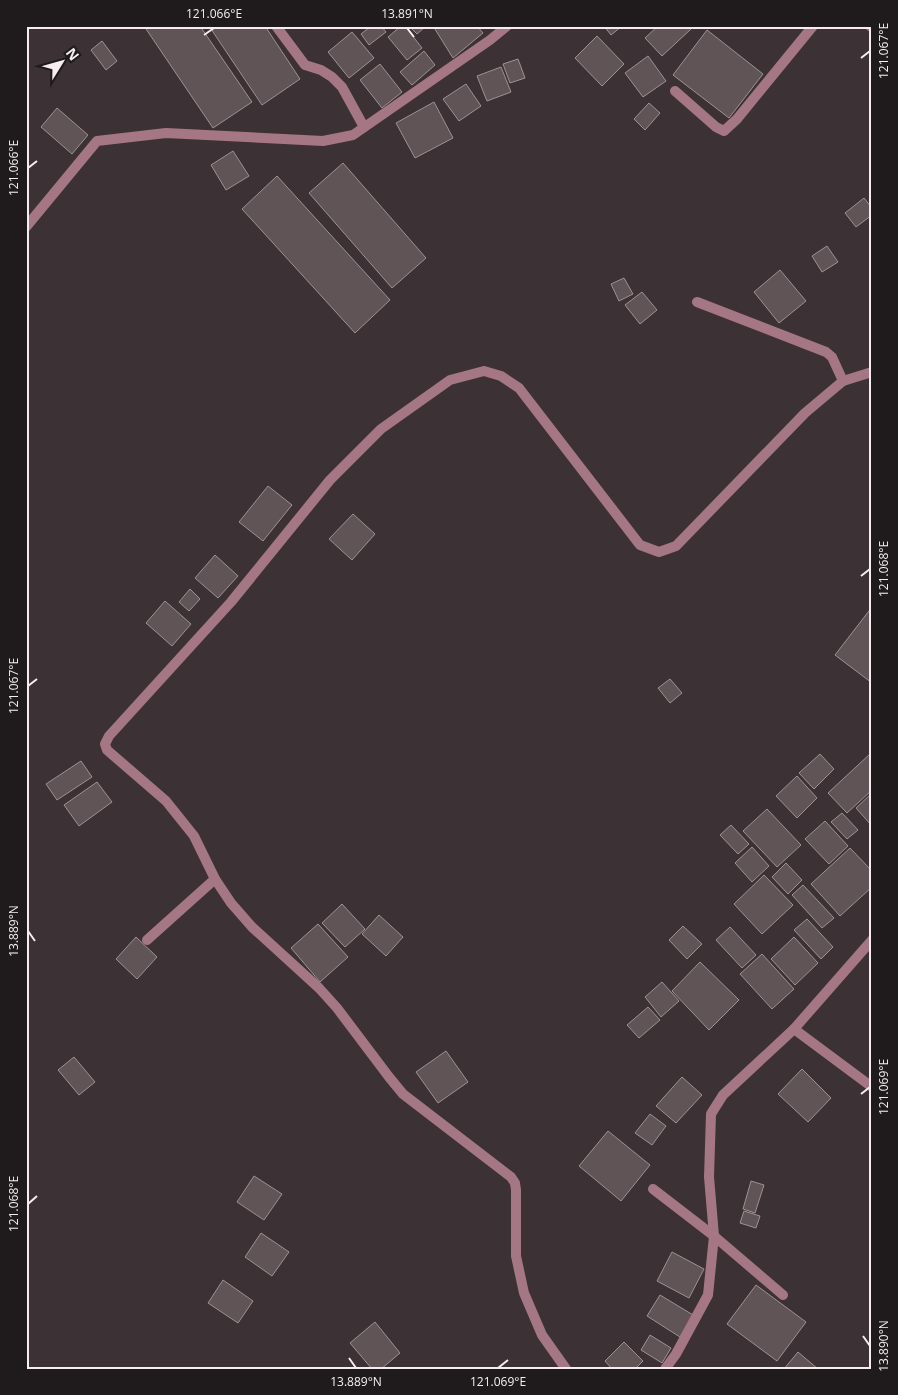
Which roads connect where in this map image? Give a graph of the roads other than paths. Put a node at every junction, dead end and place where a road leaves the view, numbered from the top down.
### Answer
1 (276, 26) edge
2 (507, 26) edge
3 (813, 26) edge
4 (675, 91) dead end
5 (364, 128) junction
6 (26, 227) edge
7 (697, 302) dead end
8 (872, 372) edge
9 (843, 381) junction
10 (215, 879) junction
11 (147, 940) dead end
12 (872, 940) edge
13 (794, 1029) junction
14 (872, 1088) edge
15 (653, 1189) dead end
16 (714, 1236) junction
17 (783, 1295) dead end
18 (566, 1369) edge
19 (665, 1369) edge

1 - 5 street
2 - 5 street
3 - 4 street
5 - 6 street
7 - 9 street
8 - 9 street
9 - 10 street
10 - 11 street
10 - 18 street
12 - 13 street
13 - 14 street
13 - 16 street
15 - 16 street
16 - 17 street
16 - 19 street

